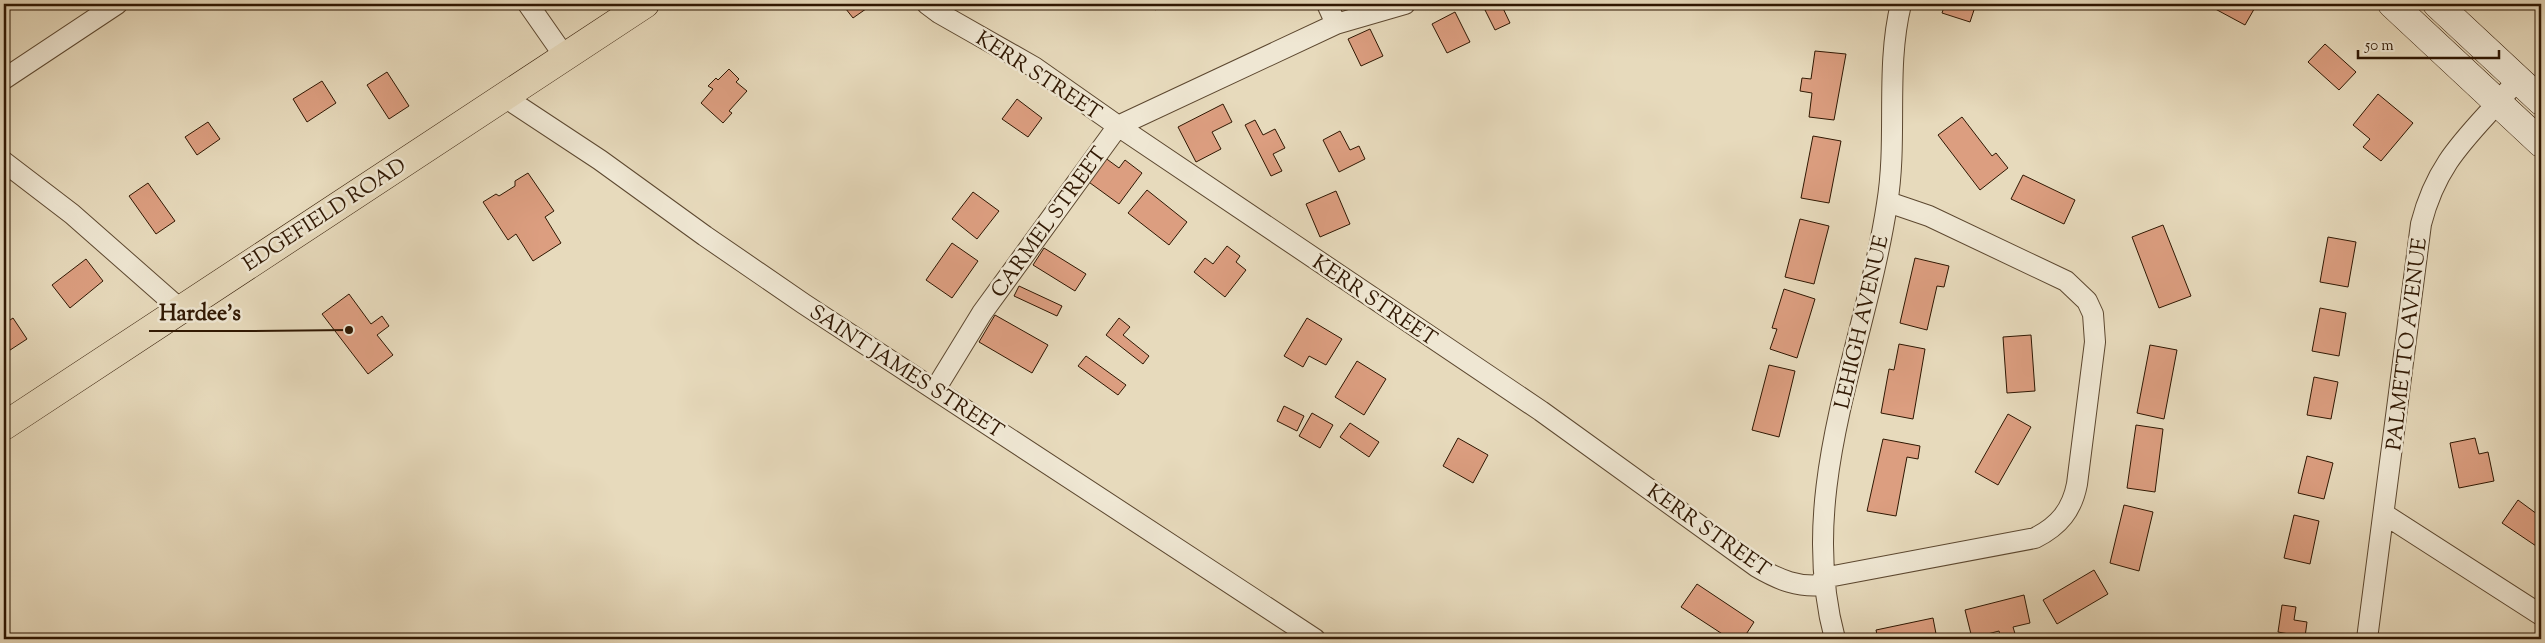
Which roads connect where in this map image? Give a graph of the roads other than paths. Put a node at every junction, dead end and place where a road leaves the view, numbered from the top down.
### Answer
1 (117, 4) edge
2 (528, 4) edge
3 (645, 4) edge
4 (928, 4) edge
5 (1327, 4) edge
6 (1405, 4) edge
7 (1901, 4) edge
8 (2392, 4) edge
9 (2437, 4) edge
10 (1336, 24) junction
11 (564, 57) junction
12 (2518, 79) junction
13 (4, 80) edge
14 (503, 96) junction
15 (2541, 100) edge
16 (2498, 104) junction
17 (1118, 126) junction
18 (2541, 143) edge
19 (4, 162) edge
20 (1888, 202) junction
21 (180, 309) junction
22 (936, 388) junction
23 (4, 426) edge
24 (2384, 514) junction
25 (1824, 581) junction
26 (2541, 615) edge
27 (1315, 639) edge
28 (1835, 639) edge
29 (2367, 639) edge

1 - 13 street
2 - 11 street
3 - 11 main road, EDGEFIELD ROAD
4 - 17 street, KERR STREET
5 - 10 street
6 - 10 street, CARMEL STREET
7 - 20 street, LEHIGH AVENUE
8 - 16 main road
9 - 12 main road
10 - 17 street, CARMEL STREET
11 - 14 main road, EDGEFIELD ROAD
12 - 15 main road
12 - 16 street, PALMETTO AVENUE
14 - 21 main road, EDGEFIELD ROAD
14 - 22 street, SAINT JAMES STREET
16 - 18 main road
16 - 24 street, PALMETTO AVENUE
17 - 22 street, CARMEL STREET
17 - 25 street, KERR STREET
19 - 21 street
20 - 25 street, LEHIGH AVENUE
20 - 25 street, KERR STREET
21 - 23 main road, EDGEFIELD ROAD
22 - 27 street, SAINT JAMES STREET
24 - 26 street
24 - 29 street, PALMETTO AVENUE
25 - 28 street, LEHIGH AVENUE

